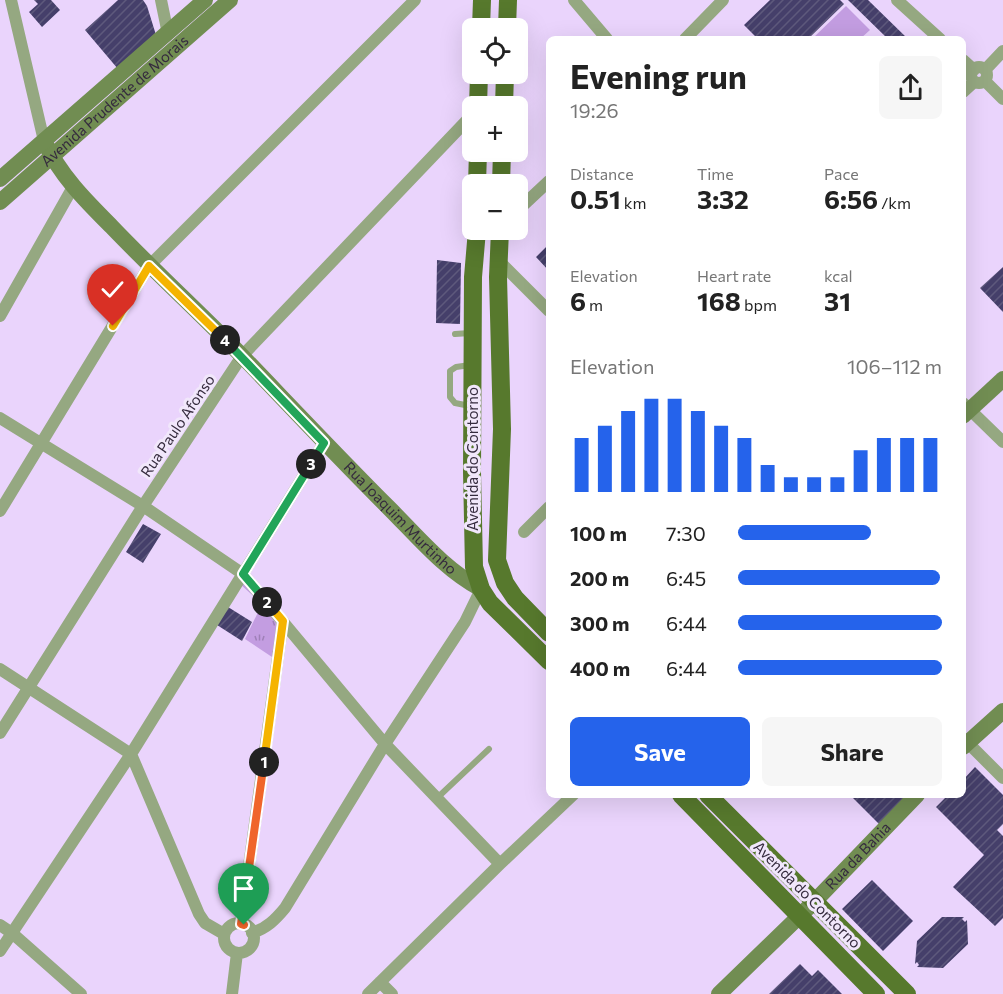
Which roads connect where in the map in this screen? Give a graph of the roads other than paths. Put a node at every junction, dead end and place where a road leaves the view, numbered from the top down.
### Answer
1 (11, 0) edge
2 (160, 0) edge
3 (205, 0) edge
4 (230, 0) edge
5 (415, 0) edge
6 (482, 0) edge
7 (508, 0) edge
8 (574, 0) edge
9 (723, 0) edge
10 (897, 0) edge
11 (481, 18) edge
12 (507, 18) edge
13 (168, 34) junction
14 (604, 36) edge
15 (688, 36) edge
16 (937, 36) edge
17 (1003, 51) edge
18 (966, 63) edge
19 (979, 75) junction
20 (966, 89) edge
21 (1003, 99) edge
22 (462, 125) edge
23 (44, 141) junction
24 (51, 157) junction
25 (0, 180) edge
26 (546, 184) edge
27 (74, 187) junction
28 (528, 196) edge
29 (535, 196) junction
30 (0, 202) edge
31 (528, 202) edge
32 (476, 240) edge
33 (500, 240) edge
34 (499, 261) junction
35 (149, 266) junction
36 (546, 308) edge
37 (0, 316) edge
38 (473, 333) junction
39 (454, 334) dead end
40 (242, 356) junction
41 (1003, 379) edge
42 (966, 408) edge
43 (966, 410) edge
44 (0, 418) edge
45 (1003, 442) edge
46 (324, 443) junction
47 (41, 444) junction
48 (142, 506) junction
49 (546, 510) edge
50 (0, 511) edge
51 (524, 532) dead end
52 (243, 574) junction
53 (481, 589) junction
54 (515, 598) junction
55 (283, 621) junction
56 (546, 630) edge
57 (546, 658) edge
58 (0, 669) edge
59 (29, 687) junction
60 (1003, 711) edge
61 (0, 733) edge
62 (966, 741) edge
63 (966, 743) edge
64 (385, 744) junction
65 (489, 749) dead end
66 (131, 754) junction
67 (1003, 778) edge
68 (570, 798) edge
69 (684, 798) edge
70 (711, 798) edge
71 (914, 798) edge
72 (436, 799) junction
73 (500, 864) junction
74 (814, 902) junction
75 (799, 916) junction
76 (241, 924) junction
77 (0, 925) edge
78 (12, 933) junction
79 (252, 933) junction
80 (224, 934) junction
81 (0, 951) edge
82 (237, 953) junction
83 (380, 982) junction
84 (81, 994) edge
85 (232, 994) edge
86 (368, 994) edge
87 (392, 994) edge
88 (719, 994) edge
89 (876, 994) edge
90 (907, 994) edge

1 - 23 street
2 - 13 street
3 - 13 street, Avenida Prudente de Morais
4 - 24 street, Avenida Prudente de Morais
5 - 35 street
6 - 11 main road
7 - 12 main road
8 - 14 street
9 - 15 street
10 - 16 street
13 - 23 street, Avenida Prudente de Morais
17 - 19 street
18 - 19 street
19 - 20 street
19 - 21 street
22 - 40 street, Rua Paulo Afonso
23 - 24 street, Rua Joaquim Murtinho
23 - 25 street, Avenida Prudente de Morais
24 - 27 street, Rua Joaquim Murtinho
24 - 30 street, Avenida Prudente de Morais
26 - 29 street
27 - 35 street, Rua Joaquim Murtinho
27 - 37 street
28 - 29 street
29 - 31 street
32 - 38 main road, Avenida do Contorno
33 - 34 main road, Avenida do Contorno
34 - 36 street
34 - 54 main road, Avenida do Contorno
35 - 40 street, Rua Joaquim Murtinho
35 - 47 street
38 - 39 lane
38 - 53 main road, Avenida do Contorno
40 - 46 street, Rua Joaquim Murtinho
40 - 48 street, Rua Paulo Afonso
41 - 42 street
43 - 45 street
44 - 47 street
46 - 52 street
46 - 53 street, Rua Joaquim Murtinho
47 - 48 street
47 - 50 street
48 - 52 street
48 - 59 street, Rua Paulo Afonso
49 - 51 street
52 - 55 street
52 - 66 street
53 - 54 main road
53 - 57 main road, Avenida do Contorno
53 - 64 street
54 - 56 main road, Avenida do Contorno
55 - 64 street
55 - 76 street
58 - 59 street
59 - 61 street, Rua Paulo Afonso
59 - 66 street
60 - 62 street
63 - 67 street
64 - 72 street
64 - 79 street
65 - 72 lane
66 - 78 street
66 - 80 street
68 - 73 street
69 - 75 main road, Avenida do Contorno
70 - 74 main road, Avenida do Contorno
71 - 74 street, Rua da Bahia
72 - 73 street
73 - 83 street
74 - 75 street, Rua da Bahia
74 - 90 main road, Avenida do Contorno
75 - 88 street, Rua da Bahia
75 - 89 main road, Avenida do Contorno
76 - 79 street
76 - 80 street
77 - 78 street
78 - 81 street
78 - 84 street
79 - 82 street
80 - 82 street
82 - 85 street
83 - 86 street
83 - 87 street

